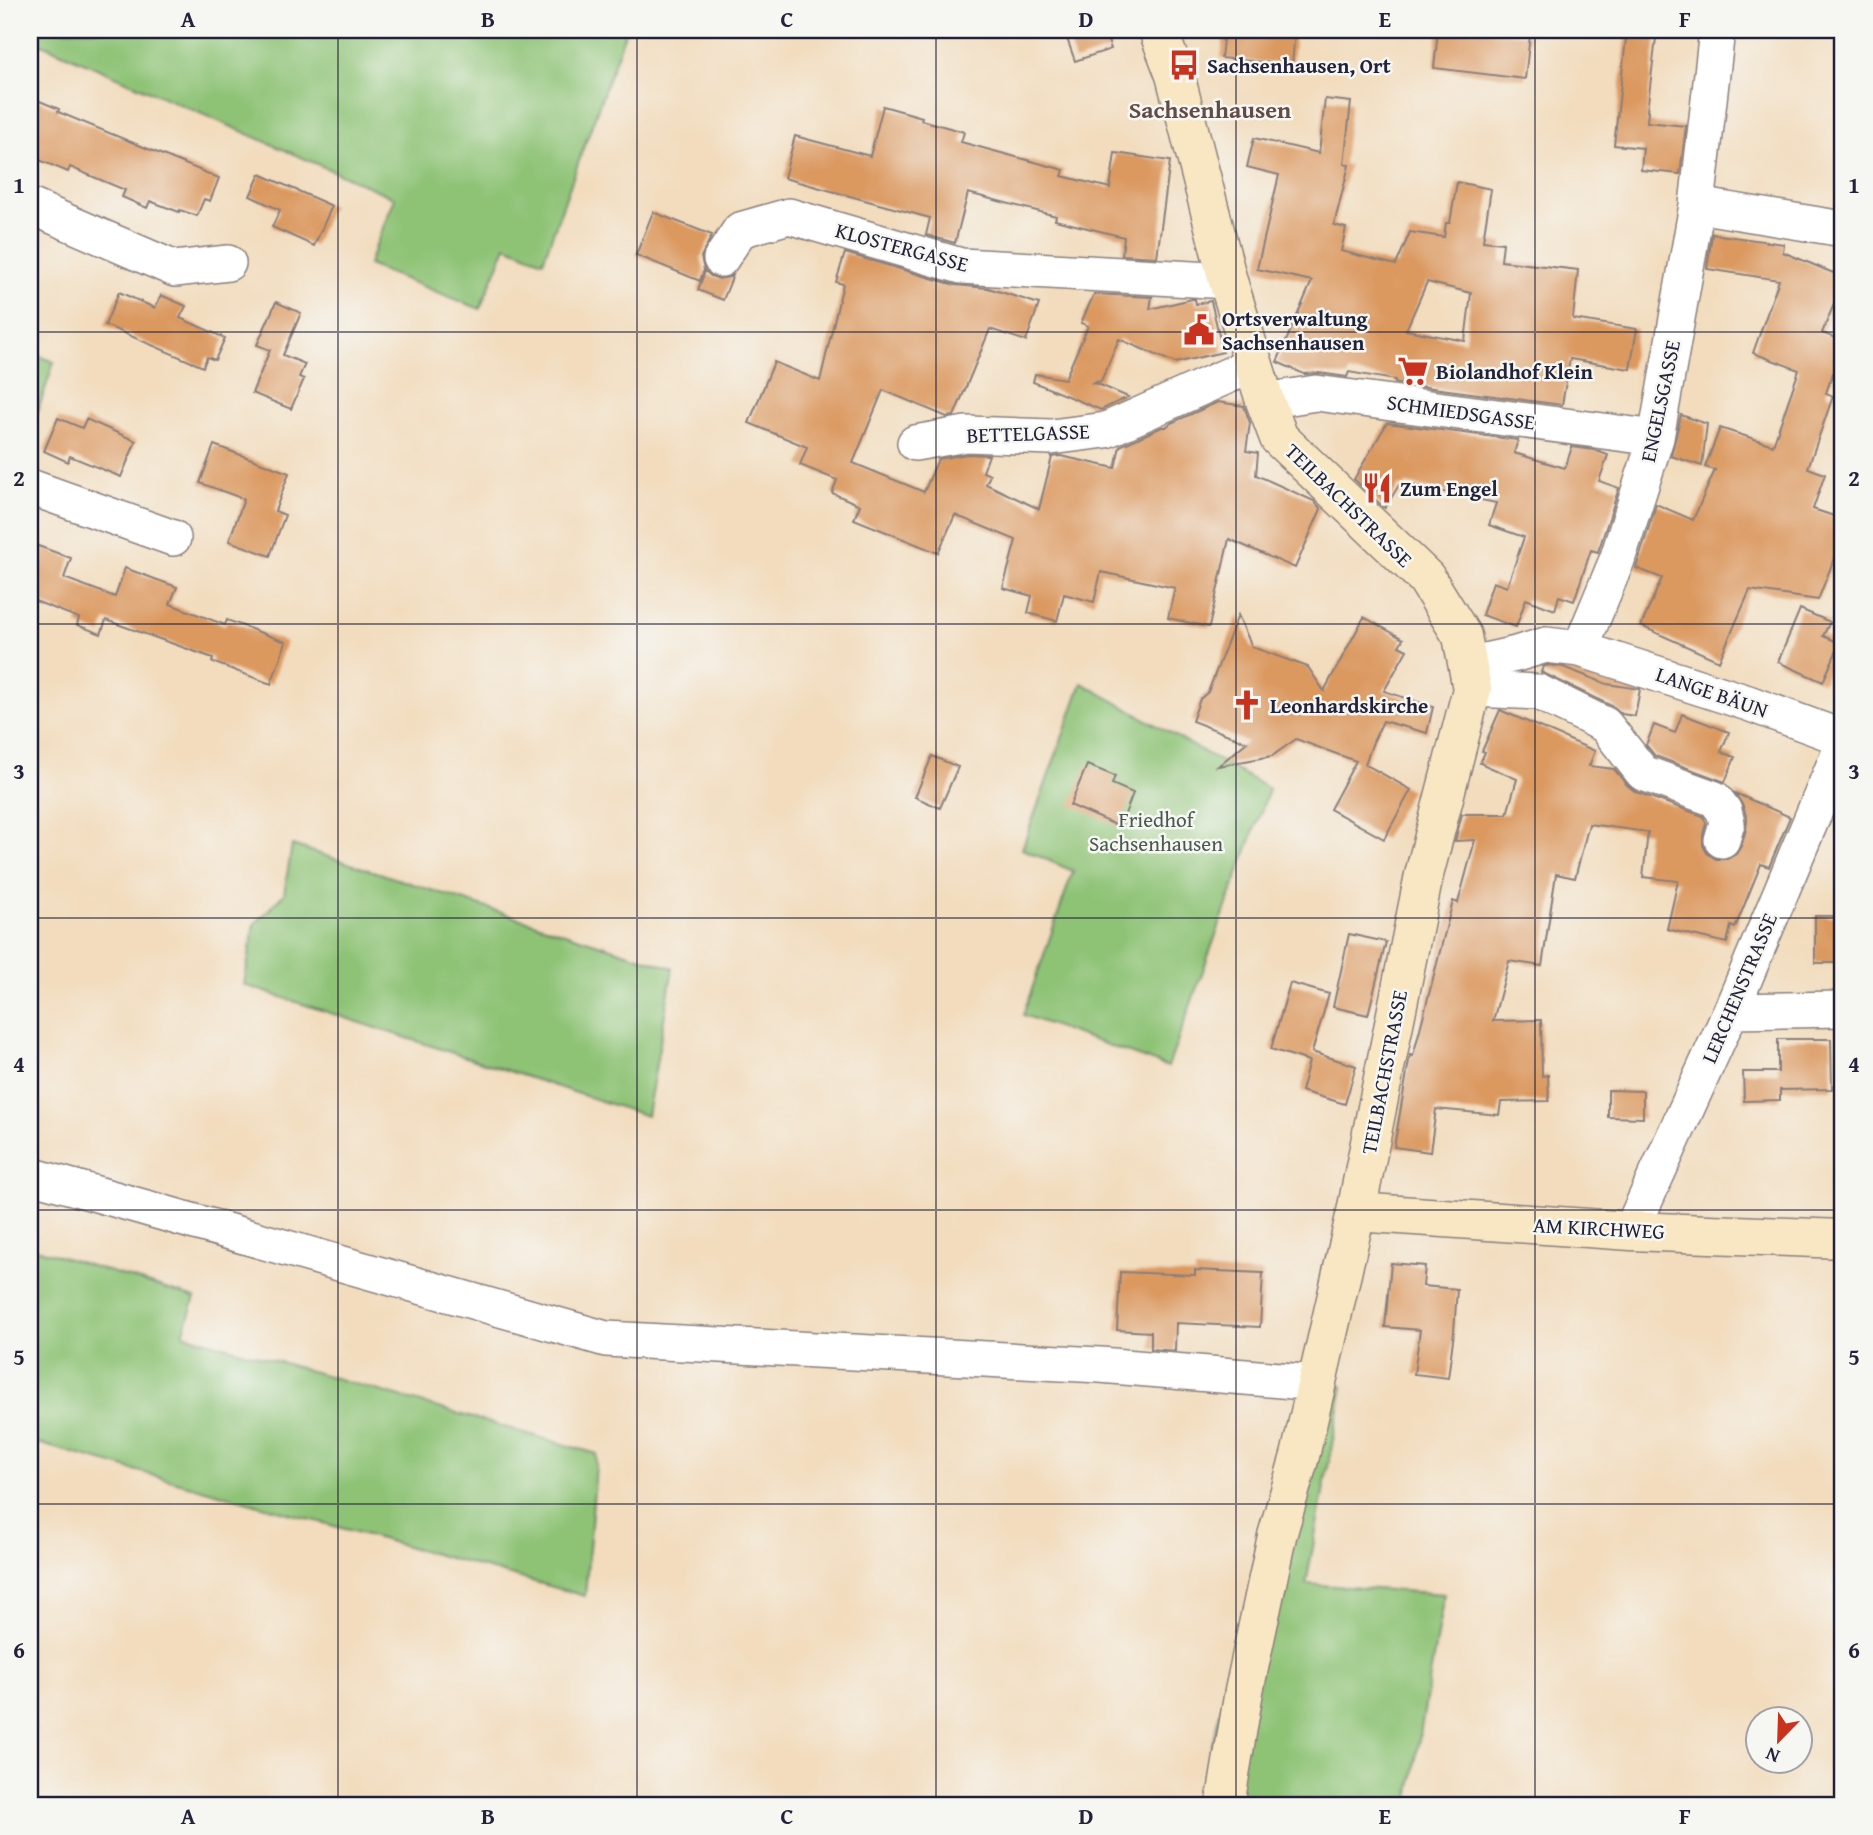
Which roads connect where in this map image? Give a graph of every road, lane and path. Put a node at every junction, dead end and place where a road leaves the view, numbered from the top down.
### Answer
1 (1158, 30) edge
2 (1717, 30) edge
3 (1697, 205) junction
4 (30, 206) edge
5 (1843, 229) edge
6 (721, 259) dead end
7 (228, 263) dead end
8 (1228, 281) junction
9 (1254, 364) junction
10 (1265, 401) junction
11 (1656, 438) junction
12 (915, 443) dead end
13 (30, 487) edge
14 (173, 538) dead end
15 (1580, 649) junction
16 (1470, 677) junction
17 (1843, 738) edge
18 (1843, 744) edge
19 (1722, 840) dead end
20 (1843, 1009) edge
21 (1731, 1011) junction
22 (30, 1175) edge
23 (1356, 1212) junction
24 (1631, 1231) junction
25 (1843, 1239) edge
26 (1317, 1383) junction
27 (1225, 1805) edge

1 - 8 street, TEILBACHSTRASSE
2 - 3 street, ENGELSGASSE
3 - 5 street
3 - 11 street, ENGELSGASSE
4 - 7 street
6 - 8 street, KLOSTERGASSE
8 - 9 street, TEILBACHSTRASSE
9 - 10 street, TEILBACHSTRASSE
9 - 12 street, BETTELGASSE
10 - 11 street, SCHMIEDSGASSE
10 - 16 street, TEILBACHSTRASSE
11 - 15 street, ENGELSGASSE
13 - 14 street
15 - 16 street
15 - 17 street, LANGE BÄUN
16 - 19 street
16 - 23 street, TEILBACHSTRASSE
18 - 21 street, LERCHENSTRASSE
20 - 21 street
21 - 24 street, LERCHENSTRASSE
22 - 26 street
23 - 24 street, AM KIRCHWEG
23 - 26 street, TEILBACHSTRASSE
24 - 25 street, AM KIRCHWEG
26 - 27 street, TEILBACHSTRASSE

